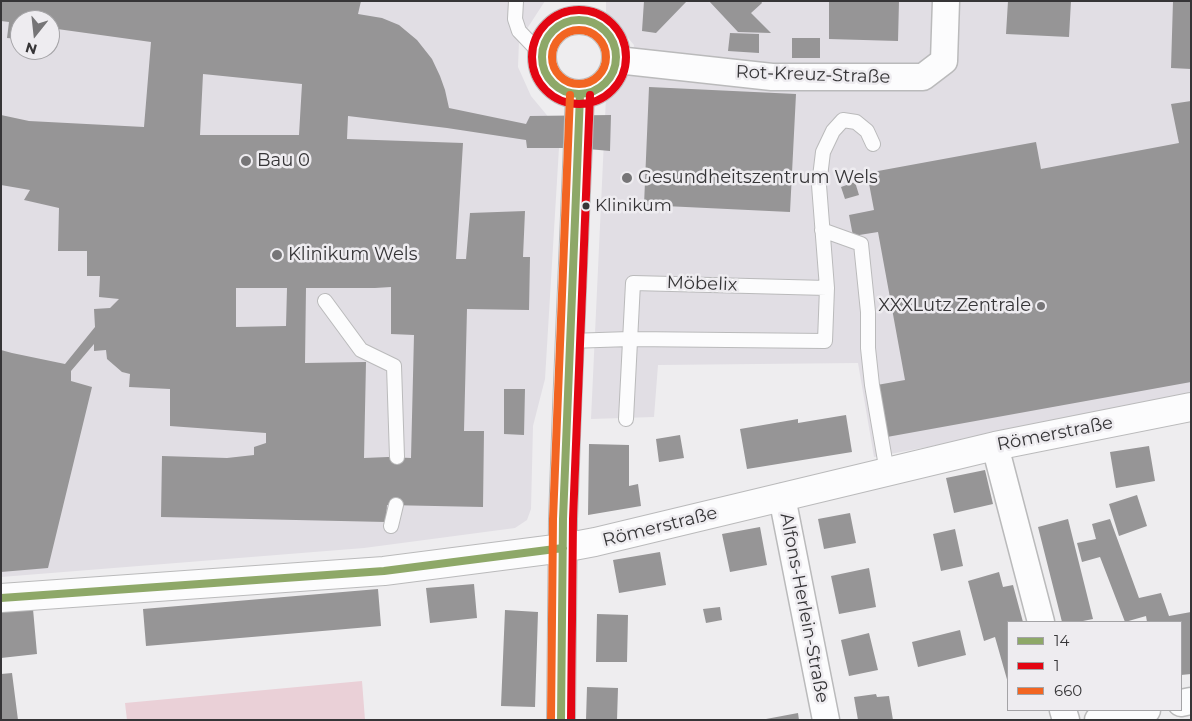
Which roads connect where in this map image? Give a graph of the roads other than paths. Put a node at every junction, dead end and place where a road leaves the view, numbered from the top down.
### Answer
1 (516, 1) edge
2 (946, 1) edge
3 (581, 10) edge
4 (540, 54) junction
5 (617, 60) junction
6 (580, 95) junction
7 (873, 144) dead end
8 (822, 230) junction
9 (827, 288) junction
10 (325, 301) dead end
11 (630, 339) junction
12 (569, 341) junction
13 (1191, 407) edge
14 (626, 419) dead end
15 (995, 446) junction
16 (397, 457) dead end
17 (887, 472) junction
18 (782, 497) junction
19 (396, 505) dead end
20 (391, 526) dead end
21 (563, 548) junction
22 (1, 598) edge
23 (1041, 621) edge
24 (1142, 711) edge
25 (561, 720) edge
26 (826, 720) edge
27 (1098, 720) edge

1 - 4 lane
2 - 5 street, Rot-Kreuz-Straße
3 - 4 main road
3 - 5 main road
4 - 6 main road
5 - 6 main road
6 - 12 main road
7 - 8 lane
8 - 9 lane
8 - 17 lane
9 - 11 lane
9 - 11 lane, Möbelix
10 - 16 lane
11 - 12 lane
11 - 14 lane, Möbelix
12 - 21 main road
13 - 15 main road, Römerstraße
15 - 17 main road, Römerstraße
15 - 23 street
17 - 18 main road, Römerstraße
18 - 21 main road, Römerstraße
18 - 26 street, Alfons-Herlein-Straße
19 - 20 lane
21 - 22 main road, Römerstraße
21 - 25 main road
24 - 27 street

